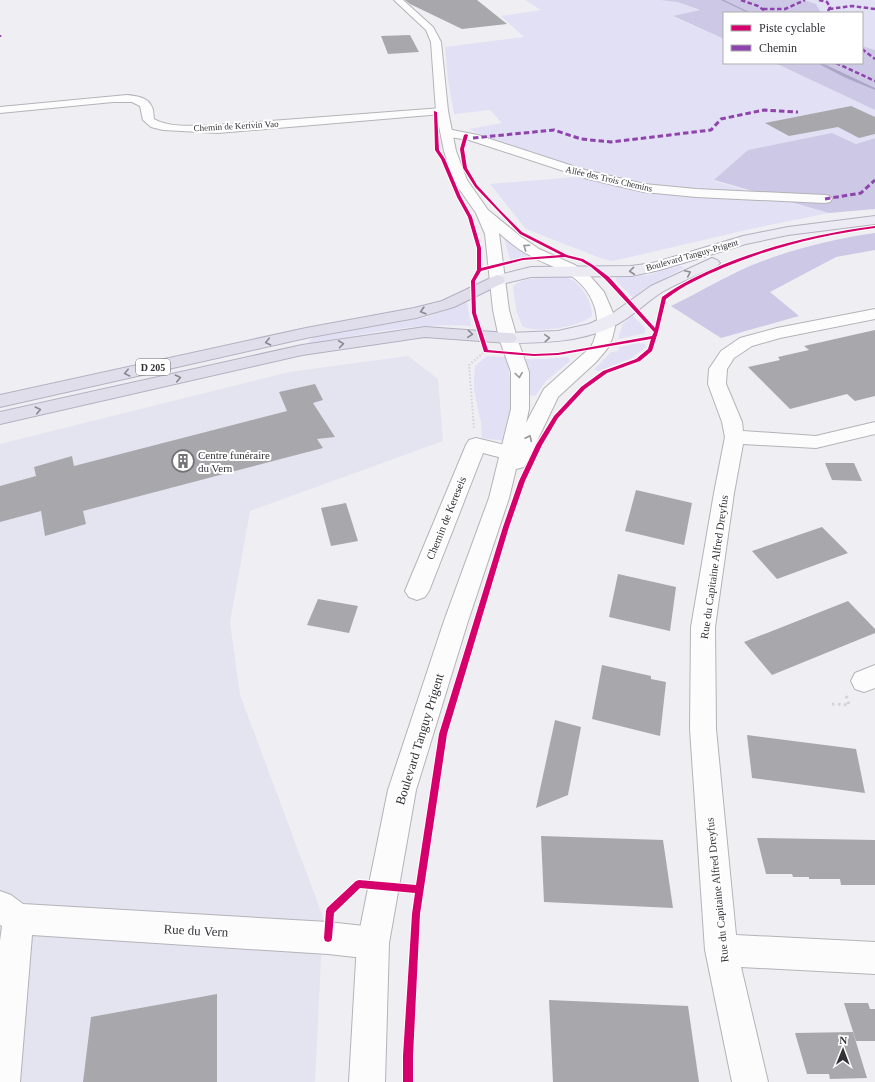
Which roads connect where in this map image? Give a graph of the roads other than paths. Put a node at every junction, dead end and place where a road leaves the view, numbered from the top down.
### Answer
1 (398, 0) edge
2 (0, 110) edge
3 (442, 111) junction
4 (447, 133) junction
5 (825, 199) dead end
6 (483, 213) junction
7 (875, 220) edge
8 (834, 226) junction
9 (573, 270) junction
10 (497, 280) junction
11 (875, 314) edge
12 (608, 323) junction
13 (508, 338) junction
14 (0, 401) edge
15 (0, 418) edge
16 (875, 428) edge
17 (735, 437) junction
18 (510, 453) junction
19 (499, 498) junction
20 (417, 592) dead end
21 (9, 912) edge
22 (373, 943) junction
23 (721, 950) junction
24 (875, 958) edge
25 (2, 1082) edge
26 (367, 1082) edge
27 (750, 1082) edge

1 - 3 street
2 - 3 street, Chemin de Kerivin Vao
3 - 4 street
4 - 5 street, Allée des Trois Chemins
4 - 6 street
9 -> 6 street
6 - 10 street
7 - 8 main road, Boulevard Tanguy-Prigent
8 -> 9 main road, Boulevard Tanguy-Prigent
12 -> 8 main road
9 - 10 main road, Boulevard Tanguy-Prigent
9 - 12 street
10 - 13 street
10 -> 14 highway, D 205
11 - 17 street, Rue du Capitaine Alfred Dreyfus
13 -> 12 main road
19 -> 12 street, Boulevard Tanguy Prigent
15 -> 13 highway, D 205
13 -> 18 street, Boulevard Tanguy Prigent
16 - 17 street
17 - 23 street, Rue du Capitaine Alfred Dreyfus
18 - 19 street, Boulevard Tanguy Prigent
18 - 20 street, Chemin de Kereseis
19 - 22 street, Boulevard Tanguy Prigent
21 - 22 street, Rue du Vern
21 - 25 street, Rue du Vern
22 - 26 street, Boulevard Tanguy Prigent
23 - 24 street
23 - 27 street, Rue du Capitaine Alfred Dreyfus

